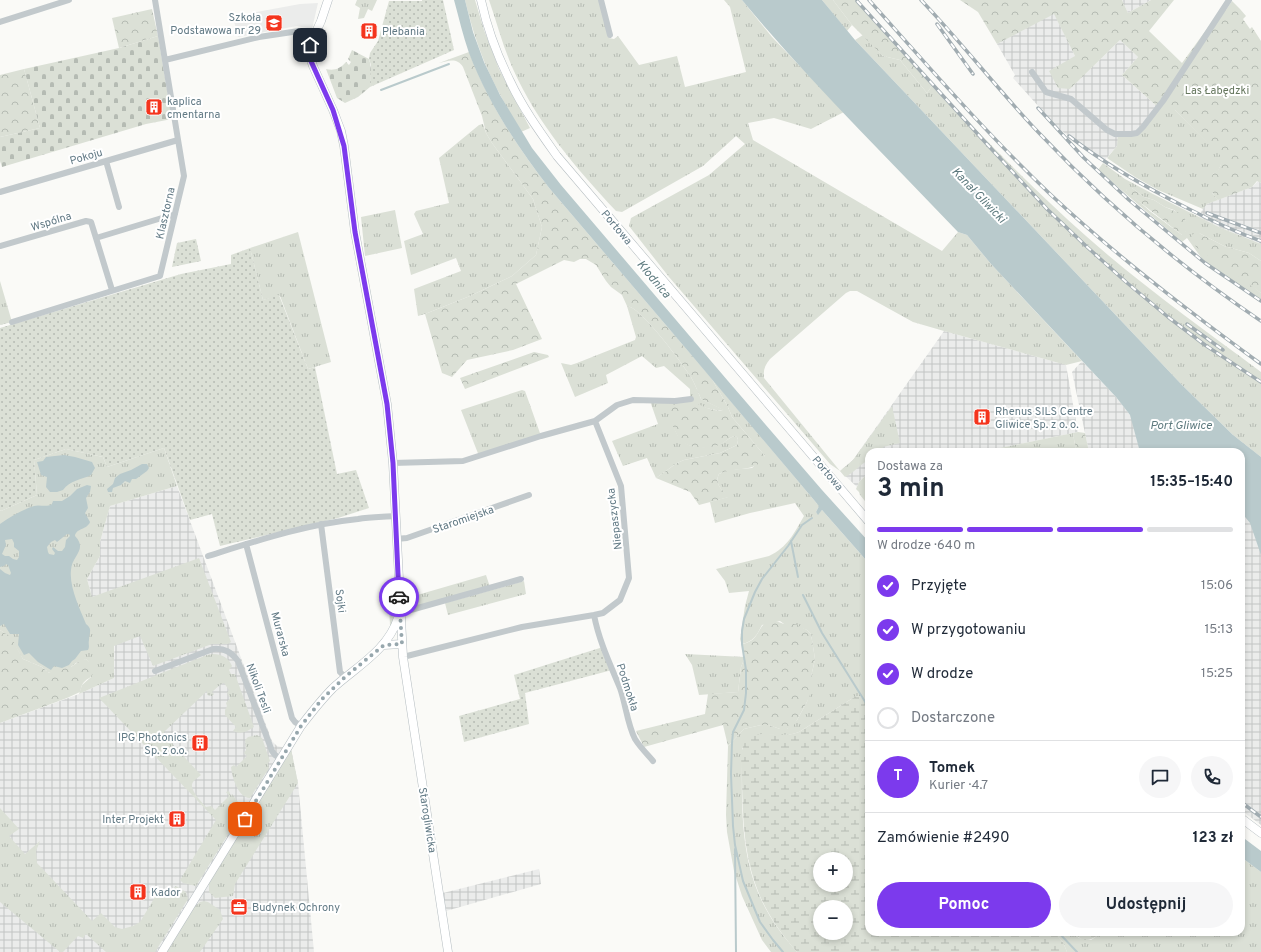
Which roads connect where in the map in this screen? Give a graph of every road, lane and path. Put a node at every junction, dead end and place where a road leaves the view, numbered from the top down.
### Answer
1 (69, 0) edge
2 (155, 0) edge
3 (328, 0) edge
4 (481, 0) edge
5 (602, 0) edge
6 (1229, 0) edge
7 (0, 22) edge
8 (314, 35) junction
9 (610, 35) dead end
10 (165, 60) junction
11 (1032, 72) dead end
12 (178, 140) junction
13 (106, 161) junction
14 (0, 192) edge
15 (119, 207) dead end
16 (175, 214) junction
17 (96, 238) junction
18 (0, 246) edge
19 (112, 290) junction
20 (12, 322) dead end
21 (690, 400) dead end
22 (595, 420) junction
23 (393, 463) junction
24 (530, 495) dead end
25 (395, 516) junction
26 (865, 517) edge
27 (321, 524) junction
28 (396, 539) junction
29 (246, 544) junction
30 (208, 556) dead end
31 (521, 579) dead end
32 (400, 613) junction
33 (594, 615) junction
34 (385, 643) junction
35 (402, 643) junction
36 (403, 657) junction
37 (154, 671) dead end
38 (345, 677) junction
39 (301, 726) junction
40 (281, 759) junction
41 (653, 761) dead end
42 (1245, 821) edge
43 (1261, 833) edge
44 (162, 952) edge
45 (448, 952) edge

1 - 7 street
2 - 10 street, Klasztorna
3 - 8 street
4 - 26 street, Portowa
5 - 9 street
6 - 11 street
8 - 10 street
8 - 23 street
10 - 12 street, Klasztorna
12 - 13 street, Pokoju
12 - 16 street, Klasztorna
13 - 14 street, Pokoju
13 - 15 street
16 - 17 street
16 - 19 street, Klasztorna
17 - 18 street, Wspólna
17 - 19 street, Wspólna
19 - 20 street, Klasztorna
21 - 22 street
22 - 23 street
22 - 33 street, Niepaszycka
23 - 25 street
24 - 28 street, Staromiejska
25 - 27 street
25 - 28 street
27 - 29 street
27 - 38 street, Sojki
28 - 32 street
29 - 30 street
29 - 39 street, Murarska
31 - 32 street
32 - 34 street
32 - 35 street
33 - 36 street, Niepaszycka
33 - 41 street, Podmokła
34 - 35 street
34 - 38 street
35 - 36 street
36 - 45 street, Starogliwicka
37 - 40 street, Nikoli Tesli
38 - 39 street
39 - 40 street
40 - 44 street
42 - 43 street

